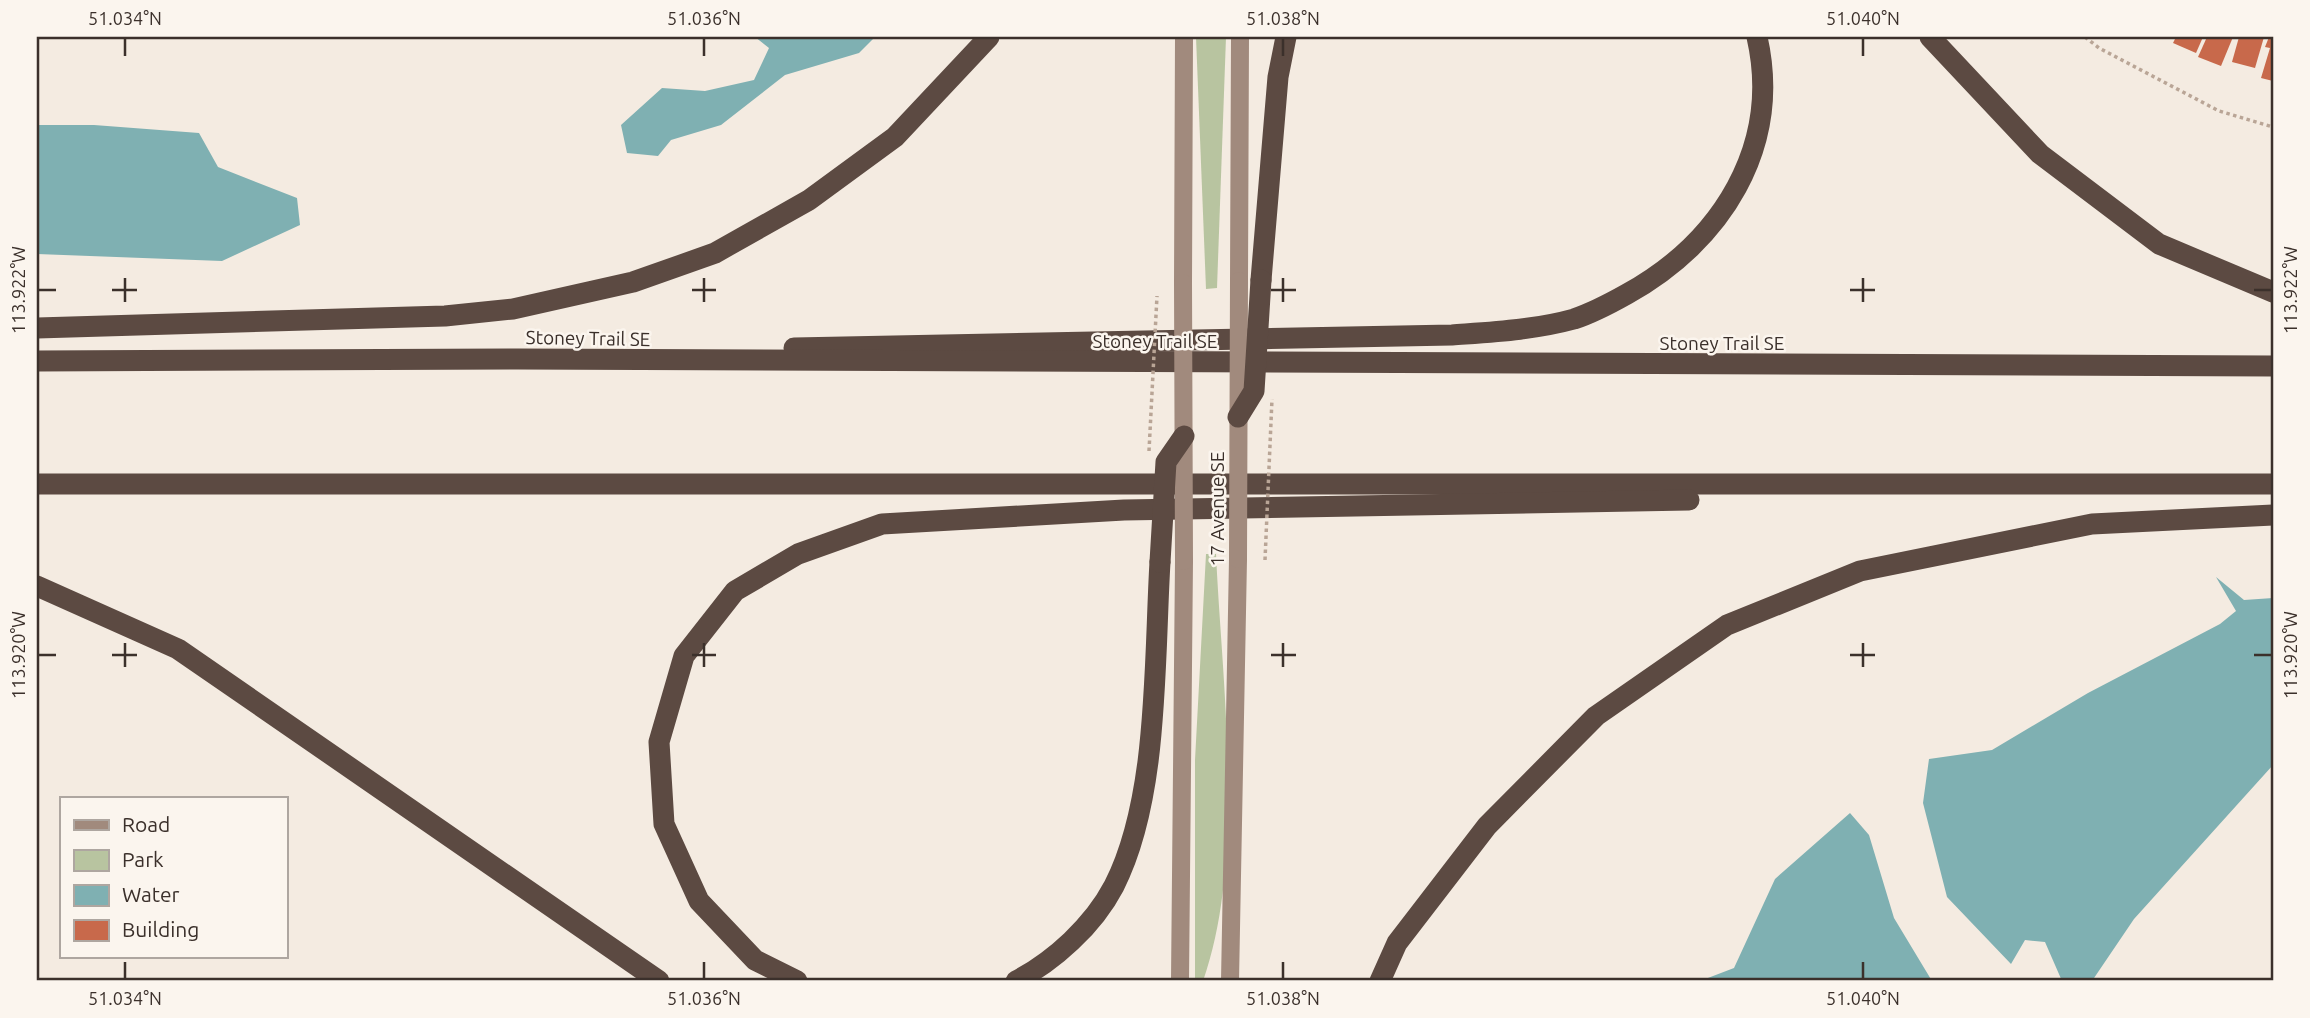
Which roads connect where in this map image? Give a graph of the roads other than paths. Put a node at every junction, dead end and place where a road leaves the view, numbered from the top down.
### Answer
1 (989, 37) edge
2 (1184, 37) edge
3 (1240, 37) edge
4 (1286, 37) edge
5 (1757, 37) edge
6 (1930, 37) edge
7 (2273, 292) edge
8 (37, 328) edge
9 (37, 361) edge
10 (700, 362) junction
11 (2273, 366) edge
12 (1238, 417) junction
13 (1184, 436) junction
14 (37, 484) edge
15 (2273, 484) edge
16 (1755, 486) junction
17 (2273, 514) edge
18 (37, 586) edge
19 (659, 981) edge
20 (797, 981) edge
21 (1016, 981) edge
22 (1180, 981) edge
23 (1230, 981) edge
24 (1380, 981) edge

1 - 8 highway
2 - 13 main road, 17 Avenue SE, bridge
3 - 12 main road, 17 Avenue SE, bridge
4 - 12 highway, bridge
5 - 10 highway
6 - 7 highway
9 - 10 highway, Stoney Trail SE
10 - 11 highway, Stoney Trail SE
12 - 23 main road, 17 Avenue SE, bridge
13 - 21 highway, bridge
13 - 22 main road, 17 Avenue SE, bridge
14 - 16 highway
15 - 16 highway
16 - 20 highway
17 - 24 highway
18 - 19 highway

